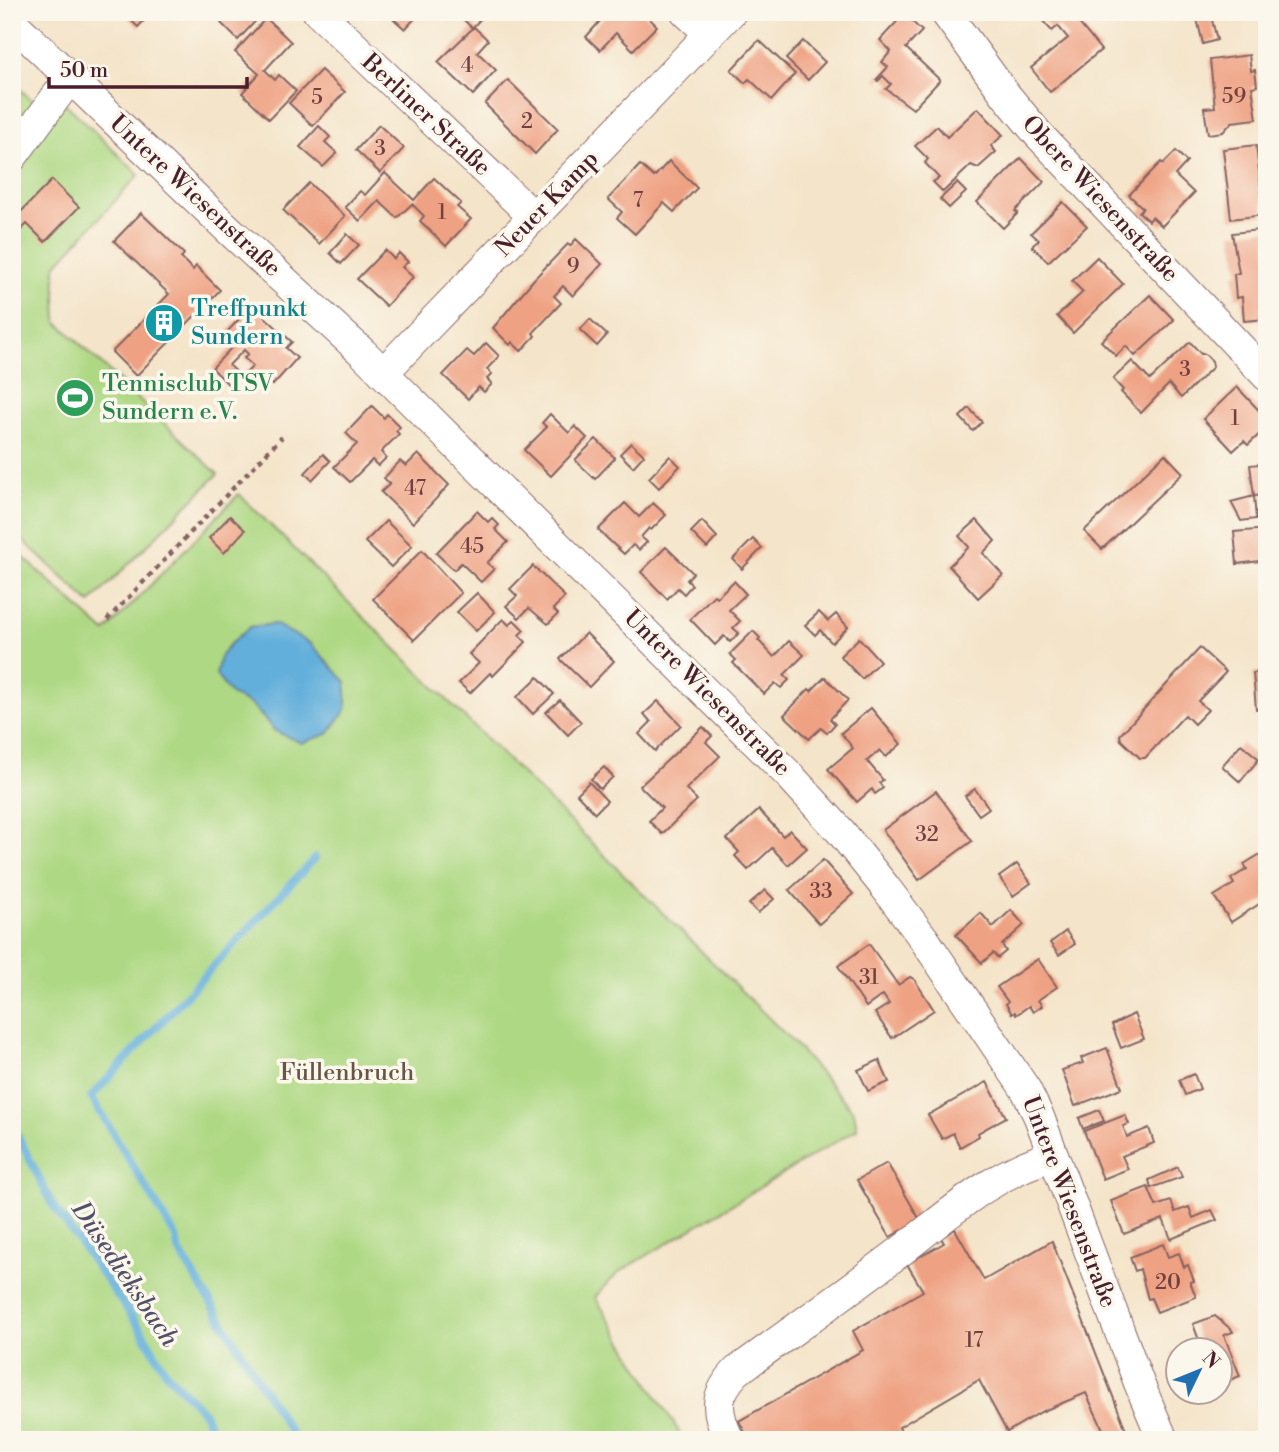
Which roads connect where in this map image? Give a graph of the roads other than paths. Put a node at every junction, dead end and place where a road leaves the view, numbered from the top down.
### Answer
1 (318, 12) edge
2 (686, 12) edge
3 (731, 12) edge
4 (946, 12) edge
5 (12, 22) edge
6 (710, 34) junction
7 (71, 78) junction
8 (12, 157) edge
9 (534, 217) junction
10 (383, 373) junction
11 (1267, 376) edge
12 (1054, 1156) junction
13 (729, 1440) edge
14 (1163, 1440) edge

1 - 9 street, Berliner Straße
2 - 6 street
3 - 6 street, Neuer Kamp
4 - 11 street, Obere Wiesenstraße
5 - 7 street, Untere Wiesenstraße
6 - 9 street, Neuer Kamp
7 - 8 street
7 - 10 street, Untere Wiesenstraße
9 - 10 street, Neuer Kamp
10 - 12 street, Untere Wiesenstraße
12 - 13 street
12 - 14 street, Untere Wiesenstraße

